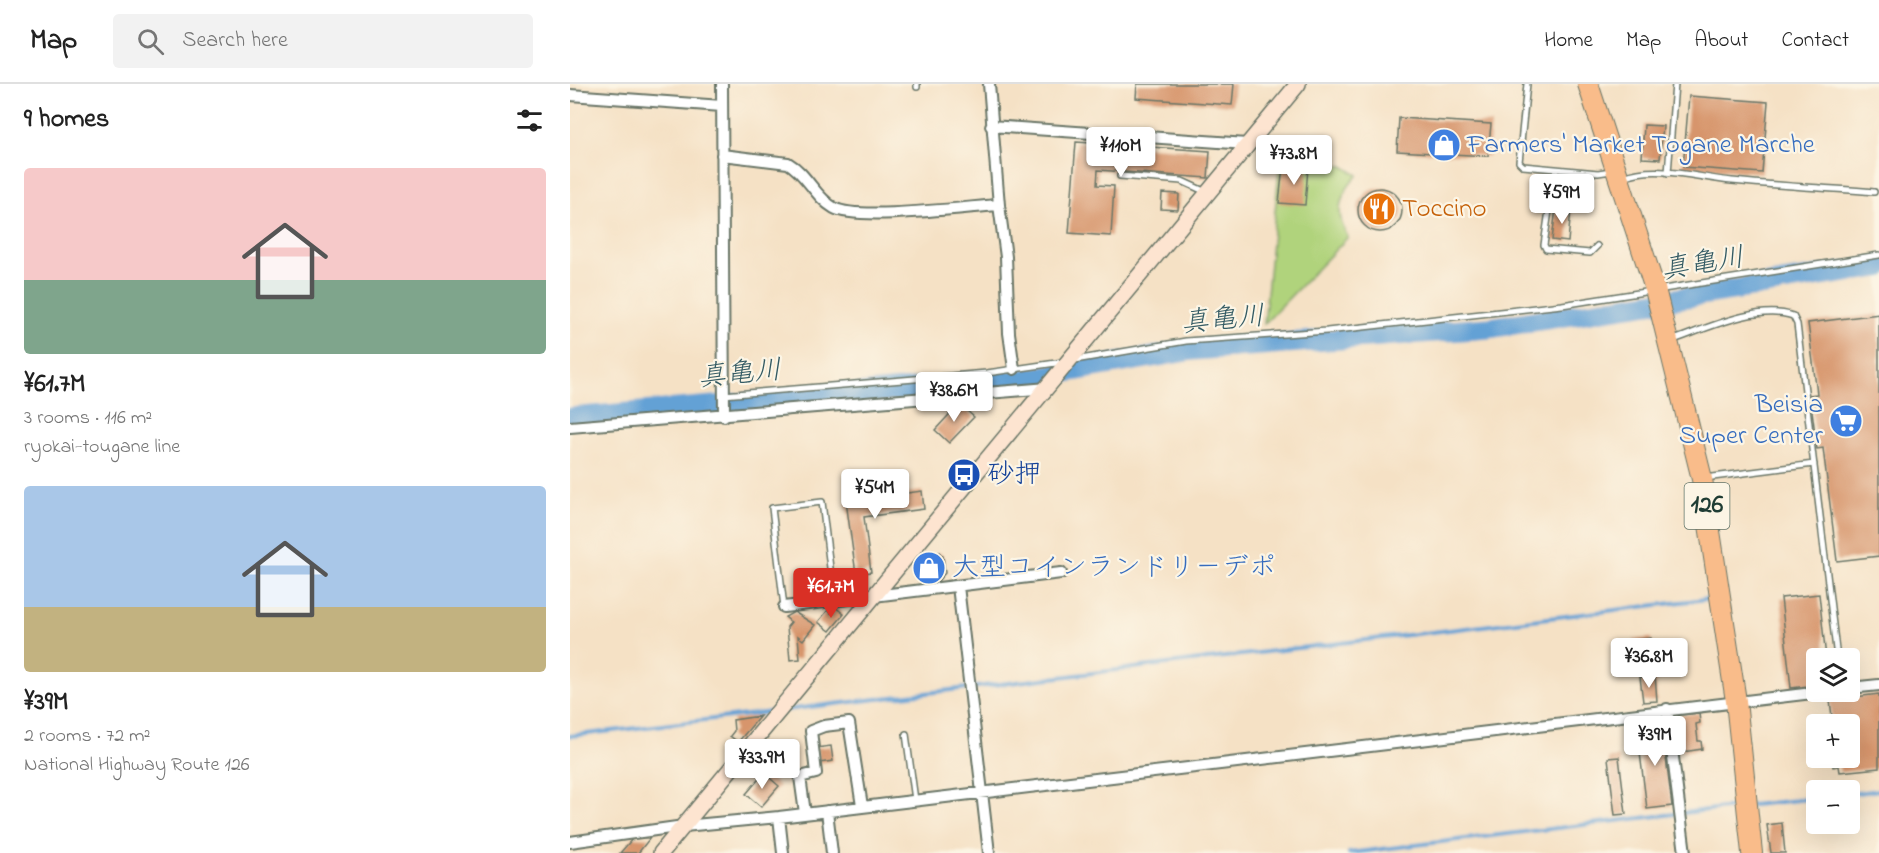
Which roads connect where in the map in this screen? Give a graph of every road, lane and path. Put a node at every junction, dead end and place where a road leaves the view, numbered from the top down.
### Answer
1 (722, 84) edge
2 (989, 84) edge
3 (1298, 84) edge
4 (1527, 84) edge
5 (1588, 84) edge
6 (1675, 84) edge
7 (570, 95) edge
8 (722, 106) junction
9 (992, 126) junction
10 (1247, 144) junction
11 (722, 155) junction
12 (1668, 173) junction
13 (1617, 174) junction
14 (1120, 176) dead end
15 (1552, 190) dead end
16 (1207, 192) junction
17 (1874, 192) dead end
18 (999, 205) junction
19 (1597, 246) dead end
20 (1879, 255) edge
21 (1655, 290) junction
22 (1668, 343) junction
23 (1070, 361) junction
24 (1014, 369) junction
25 (1048, 388) junction
26 (723, 395) junction
27 (724, 416) junction
28 (570, 427) edge
29 (1814, 464) junction
30 (1702, 479) junction
31 (1061, 573) dead end
32 (958, 586) junction
33 (876, 596) junction
34 (834, 601) junction
35 (784, 607) joint
36 (1836, 648) edge
37 (1879, 685) edge
38 (1860, 687) edge
39 (1806, 694) edge
40 (1736, 701) junction
41 (1667, 709) junction
42 (906, 734) dead end
43 (982, 792) junction
44 (915, 800) junction
45 (862, 806) junction
46 (827, 811) junction
47 (805, 813) junction
48 (779, 817) junction
49 (684, 826) junction
50 (570, 842) edge
51 (661, 853) edge
52 (783, 853) edge
53 (832, 853) edge
54 (989, 853) edge
55 (1685, 853) edge
56 (1752, 853) edge

1 - 8 street
2 - 9 street
3 - 10 main road
4 - 13 lane
5 - 13 highway, 126
6 - 12 lane
7 - 8 street
8 - 11 street
9 - 10 street
9 - 18 street
10 - 16 main road
11 - 18 street
11 - 26 street
12 - 13 lane
12 - 17 lane
13 - 21 highway, 126
14 - 16 lane
15 - 19 lane
16 - 23 main road
18 - 24 street
20 - 21 lane
21 - 22 highway, 126
21 - 23 lane
22 - 29 lane
22 - 30 highway, 126
23 - 24 lane
23 - 25 main road
24 - 26 lane
25 - 27 street
25 - 33 main road
26 - 27 street
27 - 28 street
29 - 30 lane
29 - 36 lane
30 - 40 highway, 126
31 - 32 street
32 - 33 street
32 - 43 street
33 - 34 street
33 - 49 main road
34 - 35 street
34 - 35 lane
37 - 38 street
39 - 40 street
40 - 41 street
40 - 56 highway, 126
41 - 43 street
41 - 55 street
42 - 44 lane
43 - 44 street
43 - 54 street
44 - 45 street
45 - 46 street
45 - 47 street
46 - 47 street
46 - 53 street
47 - 48 street
48 - 49 street
48 - 52 street
49 - 50 street
49 - 51 main road

